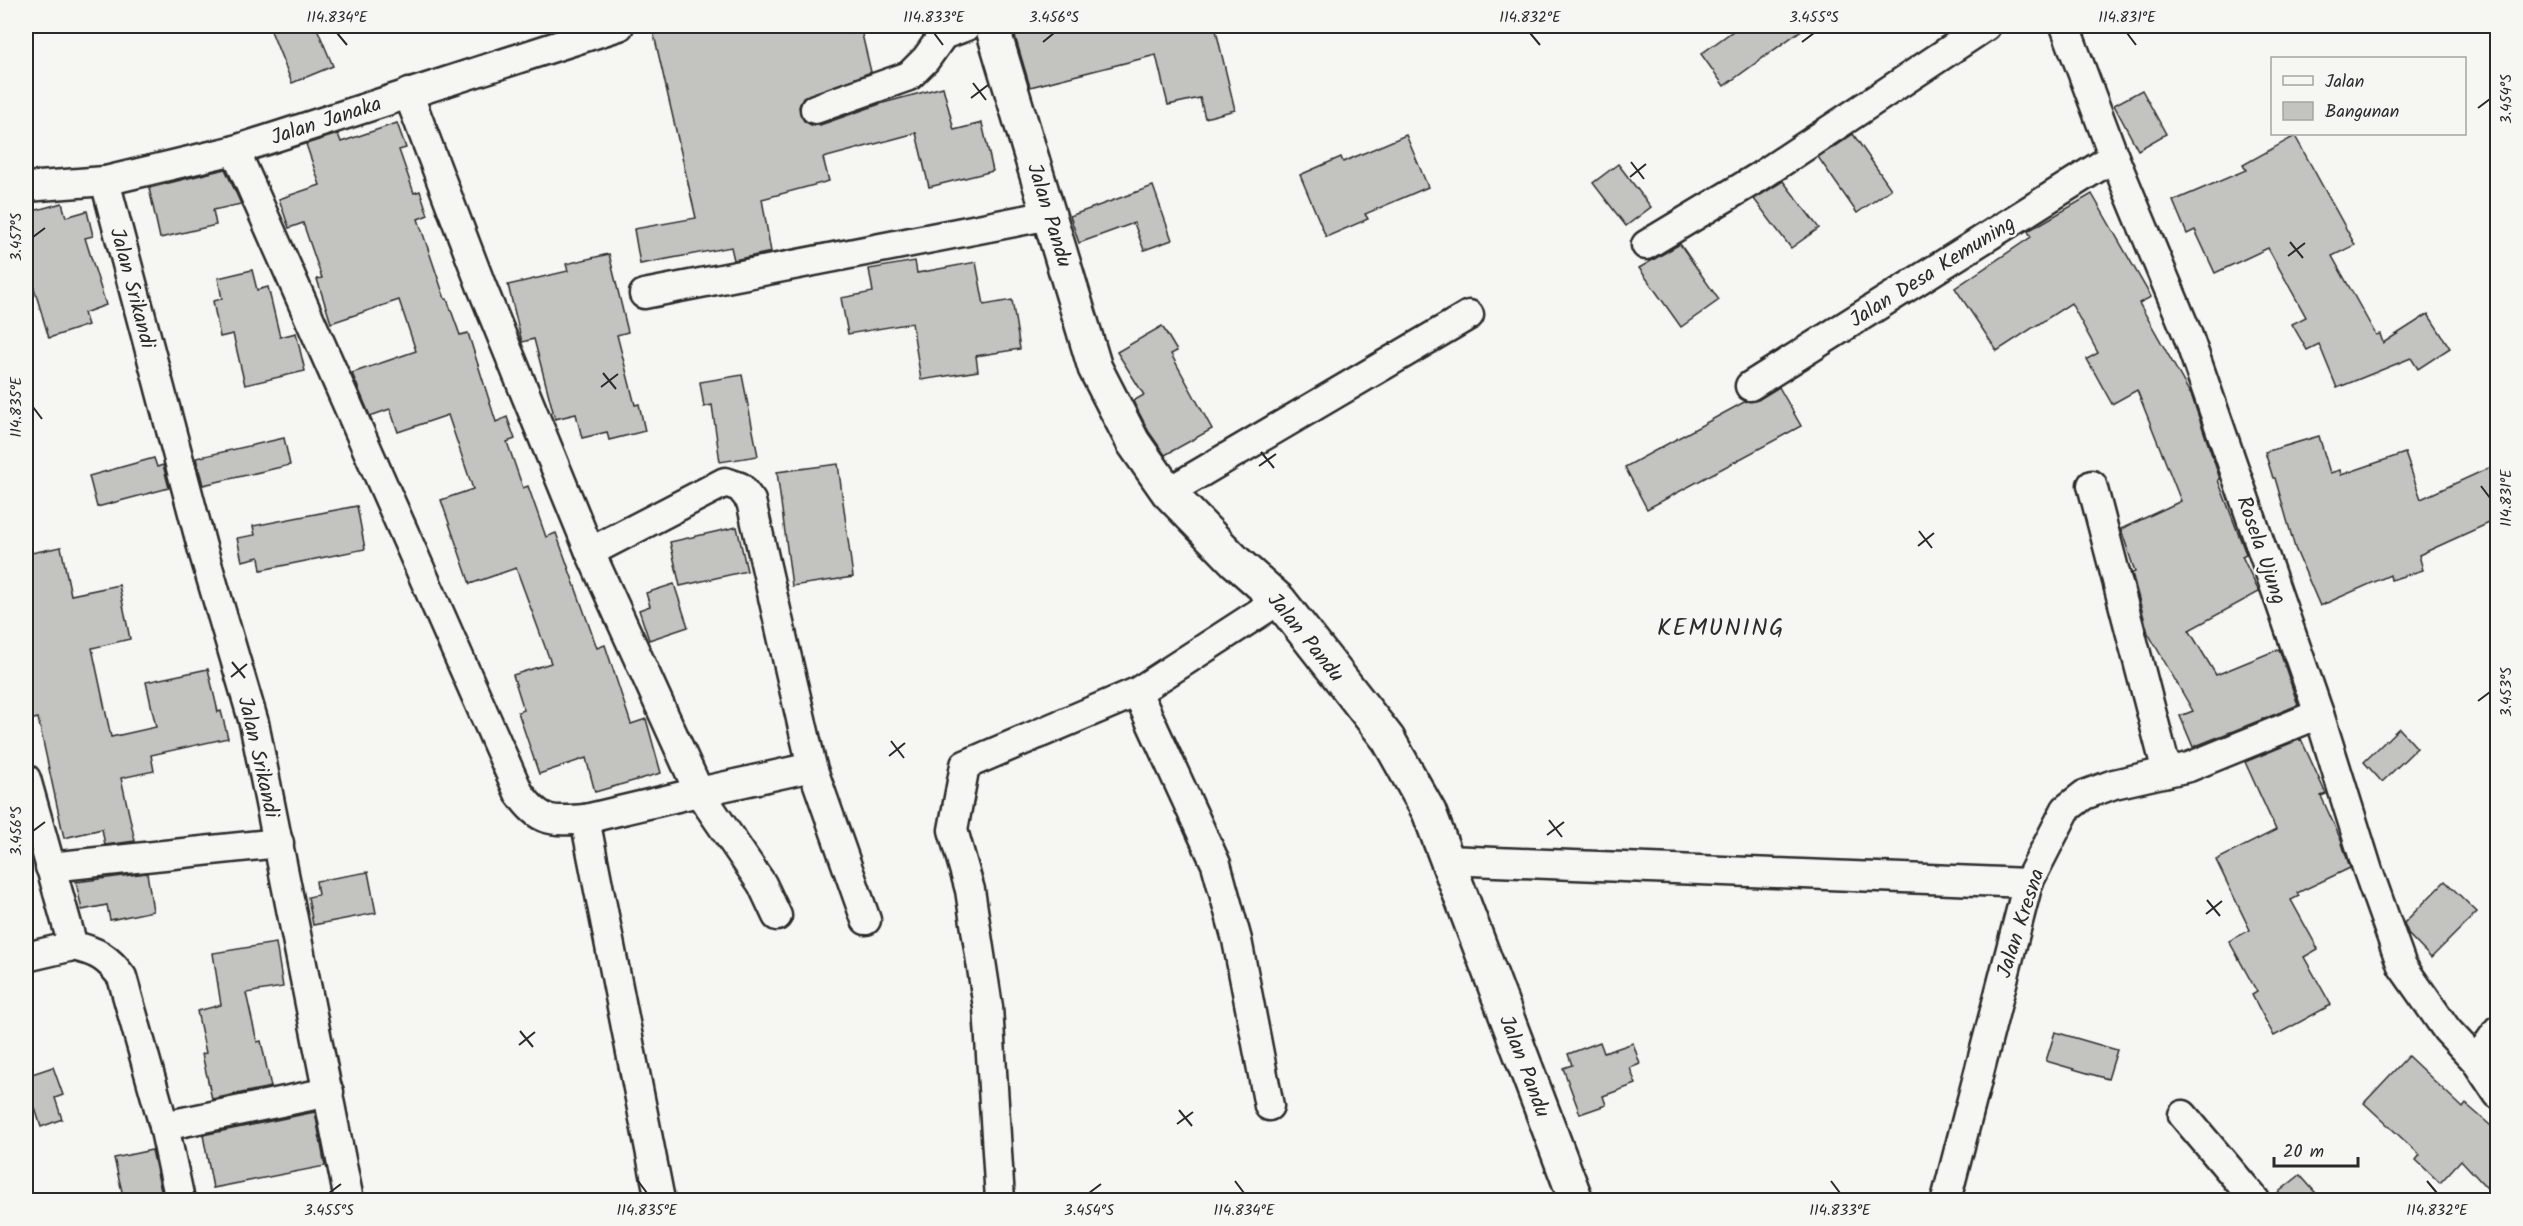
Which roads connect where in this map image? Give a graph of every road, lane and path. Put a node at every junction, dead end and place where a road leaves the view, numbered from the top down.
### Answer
1 (619, 26) edge
2 (967, 26) edge
3 (992, 26) edge
4 (1986, 26) edge
5 (2065, 26) edge
6 (408, 93) junction
7 (815, 109) dead end
8 (235, 150) junction
9 (2114, 157) junction
10 (105, 181) junction
11 (26, 187) edge
12 (1050, 215) junction
13 (1646, 245) dead end
14 (644, 294) dead end
15 (1469, 315) dead end
16 (1750, 386) dead end
17 (2092, 485) dead end
18 (1168, 492) junction
19 (590, 552) junction
20 (1279, 600) junction
21 (1137, 692) junction
22 (2319, 714) junction
23 (812, 767) junction
24 (2167, 772) junction
25 (26, 779) edge
26 (699, 792) junction
27 (585, 819) junction
28 (279, 843) junction
29 (1446, 860) junction
30 (50, 867) junction
31 (2028, 883) junction
32 (777, 916) dead end
33 (866, 920) dead end
34 (73, 946) junction
35 (26, 957) edge
36 (2498, 1030) edge
37 (2476, 1061) junction
38 (329, 1092) junction
39 (2498, 1094) edge
40 (1269, 1106) dead end
41 (2183, 1115) dead end
42 (164, 1126) junction
43 (180, 1200) edge
44 (349, 1200) edge
45 (660, 1200) edge
46 (1000, 1200) edge
47 (1576, 1200) edge
48 (1946, 1200) edge
49 (2255, 1200) edge

1 - 6 street, Jalan Janaka
2 - 7 street
3 - 12 street, Jalan Pandu
4 - 13 street
5 - 9 street, Rosela Ujung
6 - 8 street, Jalan Janaka
6 - 19 street
8 - 10 street, Jalan Janaka
8 - 27 street
9 - 16 street, Jalan Desa Kemuning
9 - 22 street, Rosela Ujung
10 - 11 street, Jalan Janaka
10 - 28 street, Jalan Srikandi
12 - 14 street
12 - 18 street, Jalan Pandu
15 - 18 street
17 - 24 street
18 - 20 street, Jalan Pandu
19 - 23 street
19 - 26 street
20 - 21 street
20 - 29 street, Jalan Pandu
21 - 40 street
21 - 46 street
22 - 24 street, Jalan Kresna
22 - 37 street, Rosela Ujung
23 - 26 street
23 - 33 street
24 - 31 street, Jalan Kresna
25 - 30 street
26 - 27 street
26 - 32 street
27 - 45 street
28 - 30 street
28 - 38 street, Jalan Srikandi
29 - 31 street
29 - 47 street, Jalan Pandu
30 - 34 street
31 - 48 street, Jalan Kresna
34 - 35 street
34 - 42 street
36 - 37 street
37 - 39 street, Rosela Ujung
38 - 42 street
38 - 44 street, Jalan Srikandi
41 - 49 street
42 - 43 street

